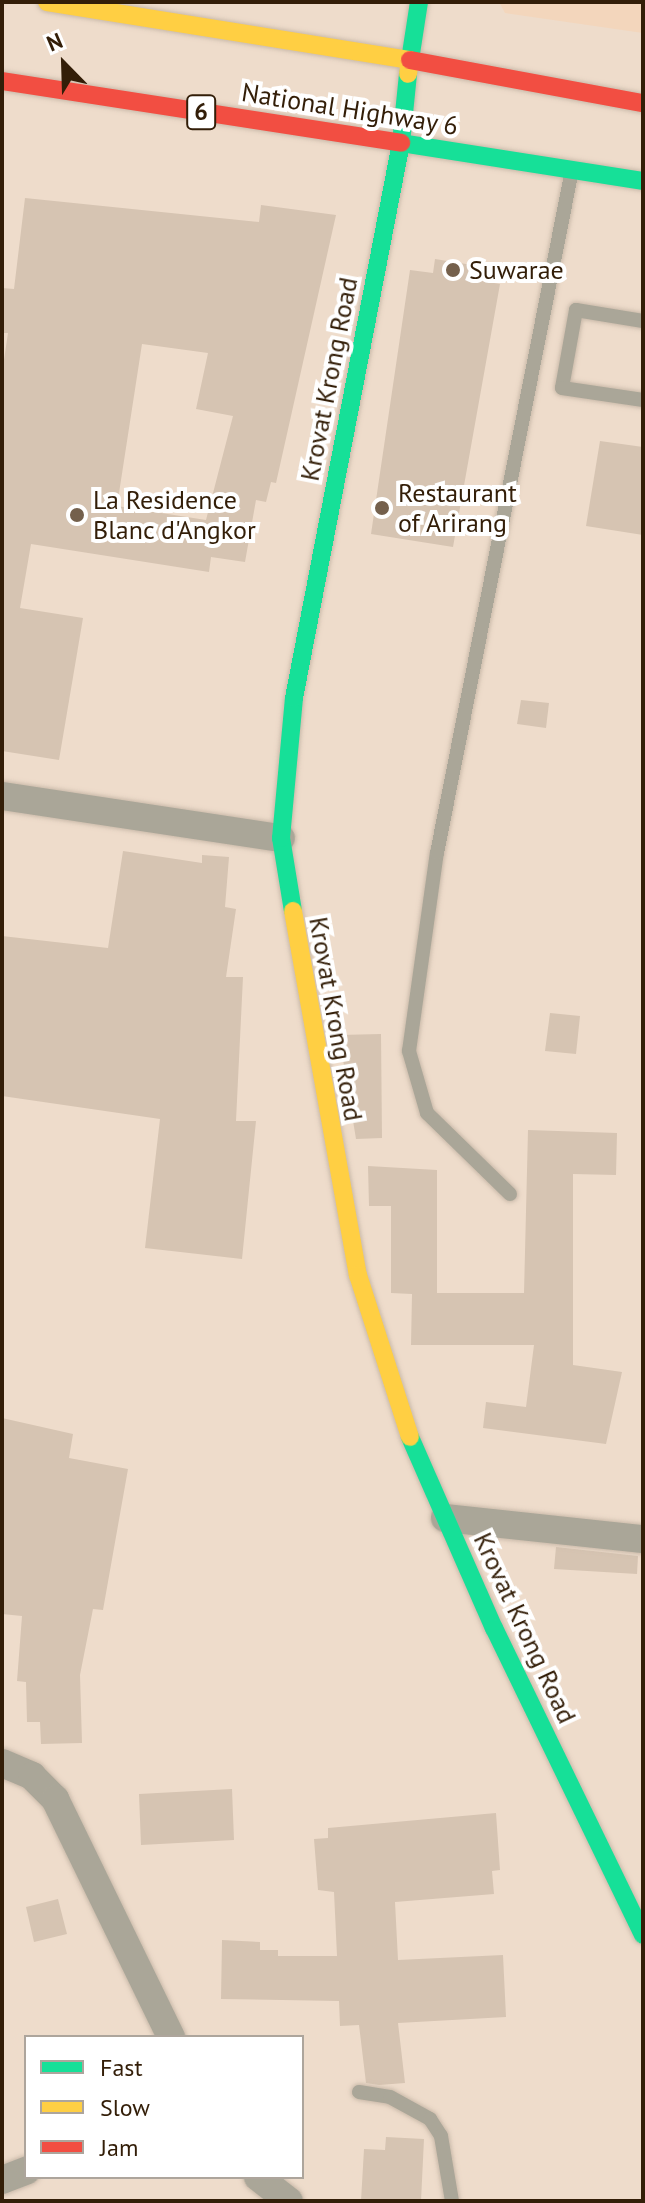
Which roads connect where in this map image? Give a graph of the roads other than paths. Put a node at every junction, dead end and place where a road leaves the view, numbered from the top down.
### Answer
1 (47, 2) edge
2 (419, 2) edge
3 (410, 60) junction
4 (2, 81) edge
5 (643, 103) edge
6 (401, 143) junction
7 (572, 171) junction
8 (643, 181) edge
9 (643, 321) edge
10 (643, 400) edge
11 (2, 796) edge
12 (281, 838) junction
13 (510, 1194) dead end
14 (445, 1518) junction
15 (643, 1539) edge
16 (2, 1763) edge
17 (643, 1935) edge
18 (170, 2035) edge
19 (359, 2092) dead end
20 (24, 2172) edge
21 (261, 2179) edge
22 (2, 2180) edge
23 (289, 2201) edge
24 (452, 2201) edge

1 - 3 main road
2 - 3 main road, Krovat Krong Road
3 - 5 main road
3 - 6 main road, Krovat Krong Road
4 - 6 main road, National Highway 6 / 6
6 - 7 main road, National Highway 6 / 6
6 - 12 main road, Krovat Krong Road
7 - 8 main road, National Highway 6 / 6
7 - 13 lane
9 - 10 lane
11 - 12 street
12 - 14 main road, Krovat Krong Road
14 - 15 street
14 - 17 main road, Krovat Krong Road
16 - 18 street
19 - 24 lane
20 - 22 street
21 - 23 street

